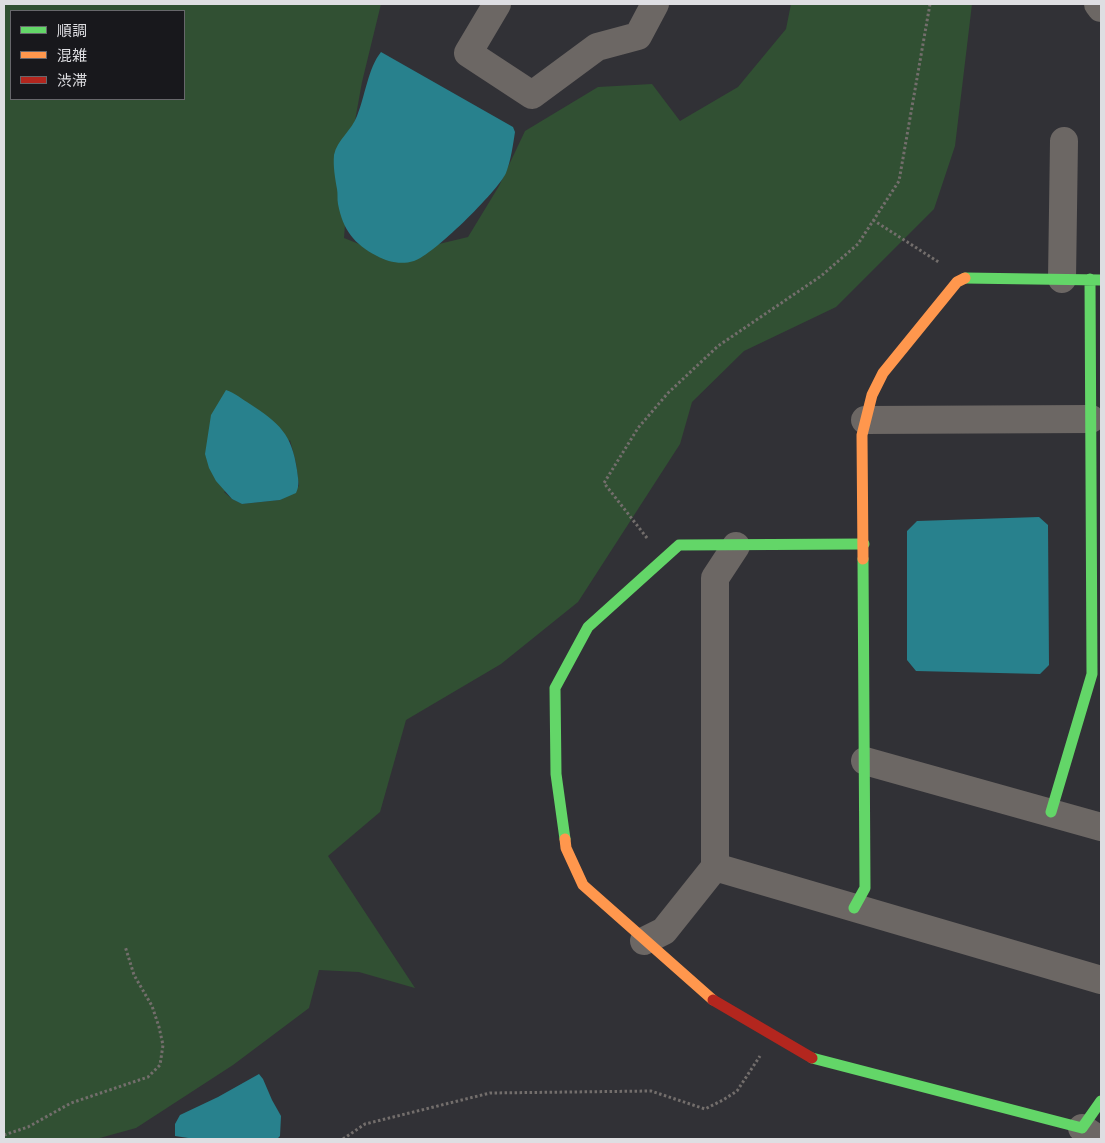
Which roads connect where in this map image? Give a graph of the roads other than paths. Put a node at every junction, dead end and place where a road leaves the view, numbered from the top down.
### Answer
1 (497, 4) edge
2 (655, 4) edge
3 (1098, 4) edge
4 (1101, 8) edge
5 (1064, 141) dead end
6 (1062, 279) junction
7 (1096, 280) edge
8 (1091, 419) junction
9 (865, 420) junction
10 (1096, 529) edge
11 (864, 544) junction
12 (736, 546) junction
13 (1096, 675) edge
14 (865, 761) junction
15 (1051, 812) junction
16 (1101, 827) edge
17 (715, 866) junction
18 (854, 908) junction
19 (644, 941) junction
20 (1101, 980) edge
21 (1101, 1101) edge
22 (1090, 1134) edge

1 - 2 street
3 - 4 street
5 - 6 street
6 - 7 street
6 - 9 street
7 - 8 street
8 - 9 street
8 - 10 street
9 - 11 street
10 - 13 street
11 - 12 street
11 - 14 street
12 - 17 street
12 - 19 street
13 - 15 street
14 - 15 street
14 - 18 street
15 - 16 street
17 - 18 street
17 - 19 street
18 - 20 street
19 - 22 street
21 - 22 street

